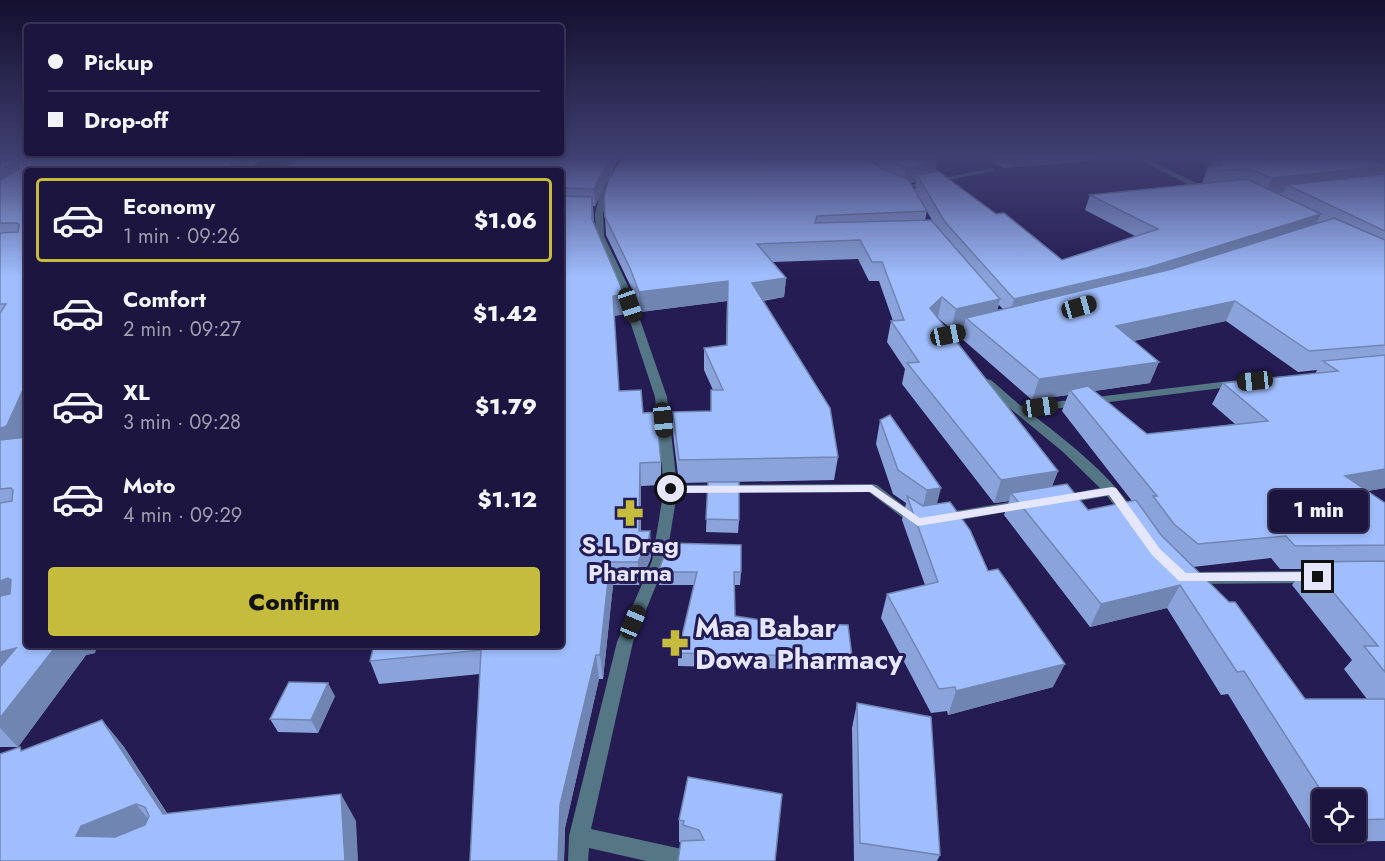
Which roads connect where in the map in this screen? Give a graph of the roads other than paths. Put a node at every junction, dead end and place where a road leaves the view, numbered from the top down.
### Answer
1 (602, 197) edge
2 (913, 197) edge
3 (919, 209) edge
4 (994, 325) edge
5 (962, 352) edge
6 (982, 376) edge
7 (1250, 382) edge
8 (1019, 410) junction
9 (671, 489) junction
10 (1112, 491) junction
11 (1055, 500) edge
12 (1032, 504) edge
13 (1137, 526) edge
14 (1177, 571) edge
15 (1326, 577) edge
16 (579, 836) junction
17 (578, 861) edge
18 (692, 861) edge

1 - 9 street
2 - 3 street
4 - 5 street
6 - 8 street
7 - 8 street
8 - 10 street
9 - 12 street
9 - 16 street
10 - 11 street
10 - 13 street
14 - 15 street
16 - 17 street
16 - 18 street

